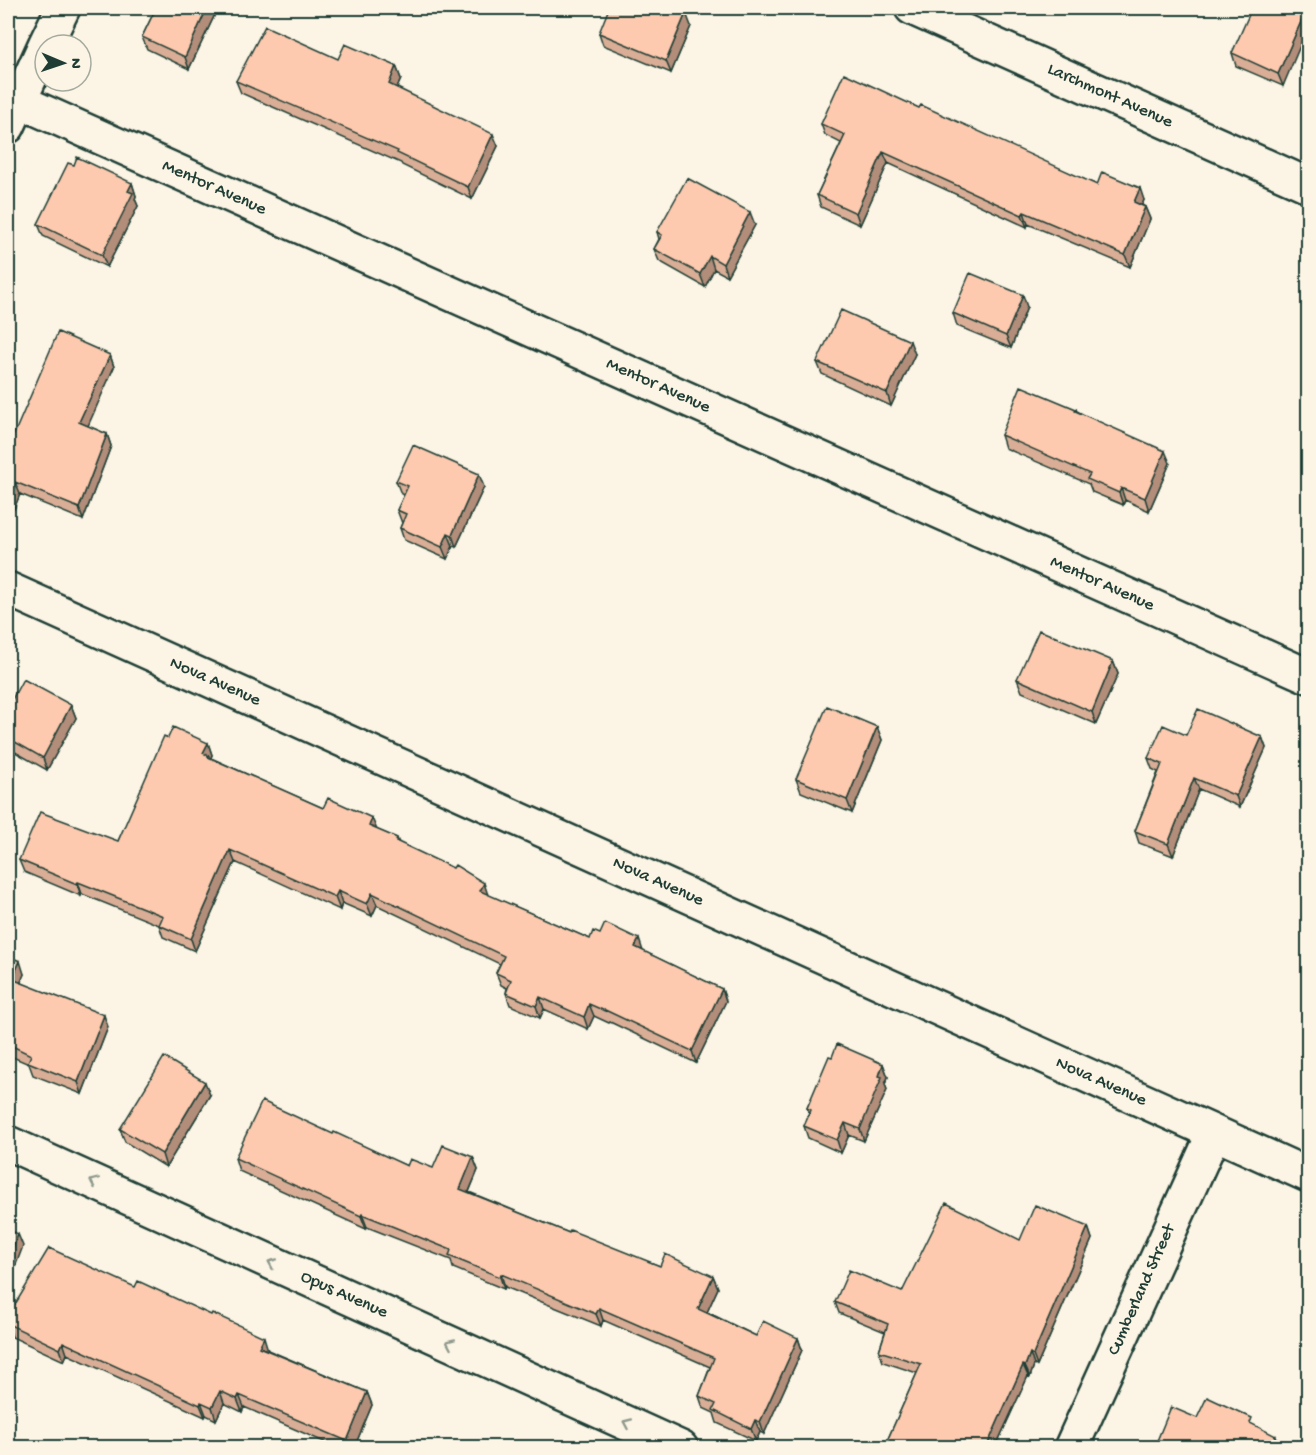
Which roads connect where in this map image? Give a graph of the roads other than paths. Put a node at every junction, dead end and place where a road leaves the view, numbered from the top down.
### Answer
1 (63, 8) edge
2 (912, 8) edge
3 (51, 33) edge
4 (33, 67) edge
5 (11, 107) edge
6 (1308, 185) edge
7 (8, 589) edge
8 (1308, 676) edge
9 (1214, 1133) junction
10 (8, 1143) edge
11 (1308, 1175) edge
12 (681, 1448) edge
13 (1071, 1448) edge

1 - 3 street
2 - 6 street, Larchmont Avenue
4 - 5 street
5 - 8 street, Mentor Avenue
7 - 9 street, Nova Avenue
9 - 11 street, Nova Avenue
9 - 13 street, Cumberland Street
12 -> 10 street, Opus Avenue

